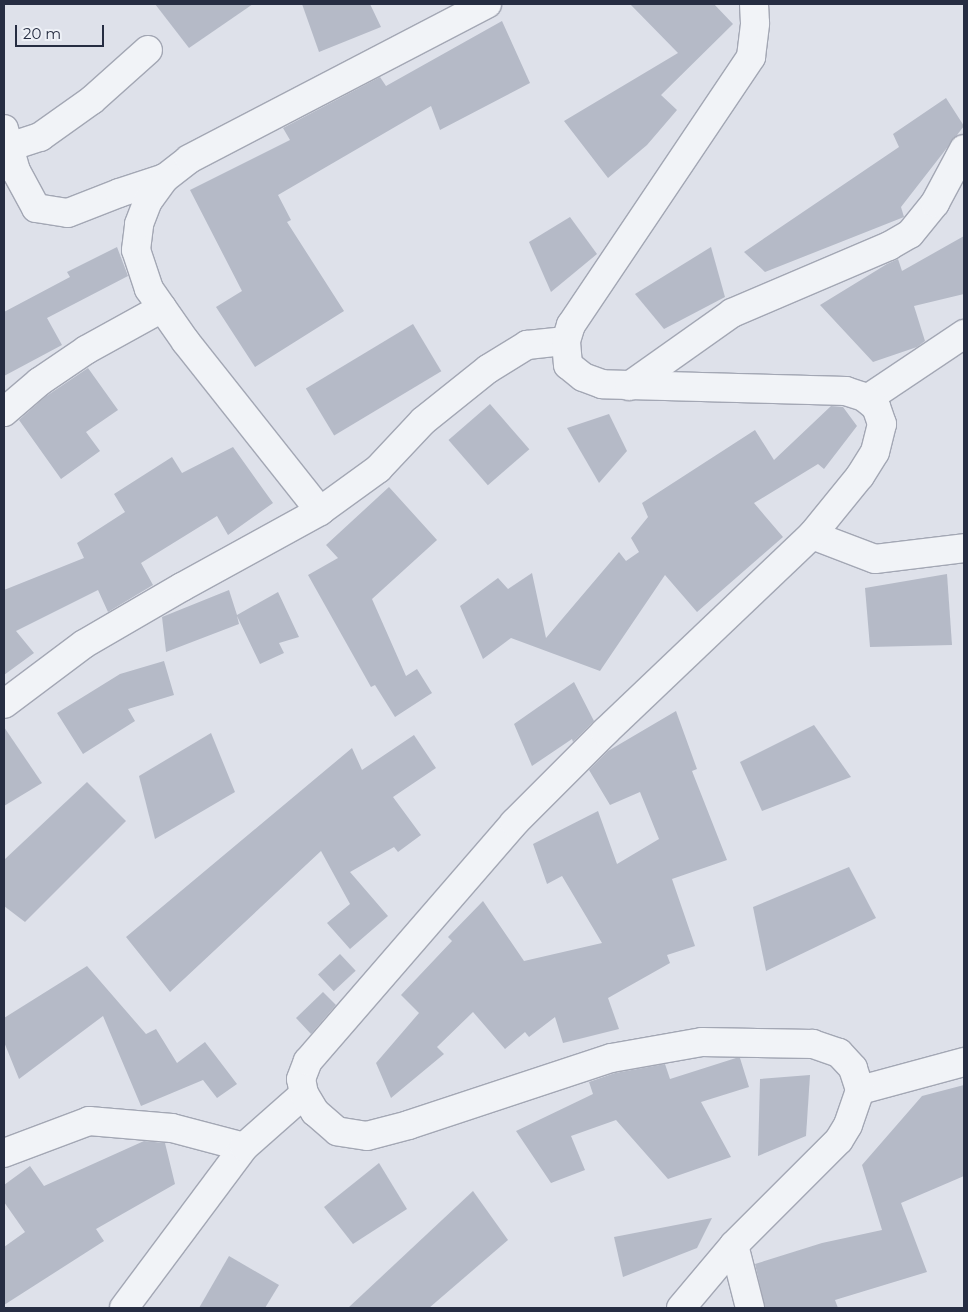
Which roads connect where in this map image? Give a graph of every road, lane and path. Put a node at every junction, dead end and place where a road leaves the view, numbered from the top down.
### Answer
1 (487, 4) edge
2 (754, 4) edge
3 (148, 50) dead end
4 (6, 138) edge
5 (964, 149) edge
6 (165, 178) junction
7 (162, 308) junction
8 (964, 334) edge
9 (566, 341) junction
10 (630, 386) junction
11 (867, 399) junction
12 (4, 412) edge
13 (320, 511) junction
14 (812, 535) junction
15 (964, 548) edge
16 (4, 704) edge
17 (964, 1062) edge
18 (860, 1090) junction
19 (304, 1094) junction
20 (244, 1147) junction
21 (4, 1153) edge
22 (734, 1245) junction
23 (124, 1308) edge
24 (681, 1308) edge
25 (750, 1308) edge

1 - 6 street
2 - 9 street
3 - 4 street
4 - 6 street
5 - 10 street
6 - 7 street
7 - 12 street
7 - 13 street
8 - 11 street
9 - 10 street
9 - 13 street
10 - 11 street
11 - 14 street
13 - 16 street
14 - 15 street
14 - 19 street
17 - 18 street
18 - 19 street
18 - 22 street
19 - 20 street
20 - 21 street
20 - 23 street
22 - 24 street
22 - 25 street

